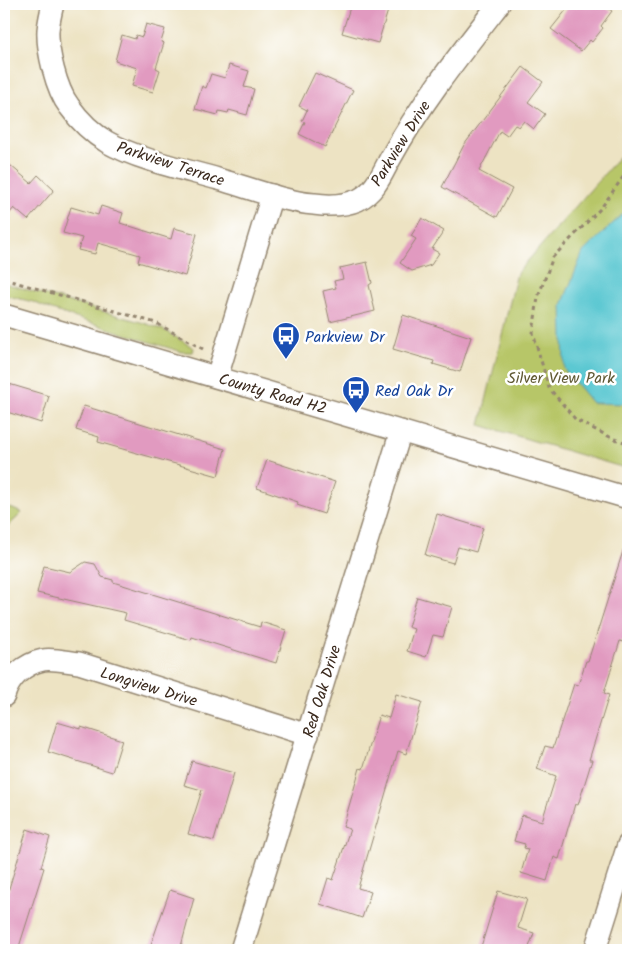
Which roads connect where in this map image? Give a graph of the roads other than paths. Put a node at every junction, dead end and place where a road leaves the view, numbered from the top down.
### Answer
1 (53, 4) edge
2 (499, 4) edge
3 (272, 195) junction
4 (4, 315) edge
5 (216, 377) junction
6 (402, 431) junction
7 (628, 498) edge
8 (4, 696) edge
9 (308, 735) junction
10 (628, 845) edge
11 (623, 879) edge
12 (241, 950) edge
13 (595, 950) edge

1 - 3 street, Parkview Terrace
2 - 3 street, Parkview Drive
3 - 5 street
4 - 5 street, County Road H2
5 - 6 street, County Road H2
6 - 7 street, County Road H2
6 - 9 street, Red Oak Drive
8 - 9 street, Longview Drive
9 - 12 street, Red Oak Drive
10 - 11 street
11 - 13 street

